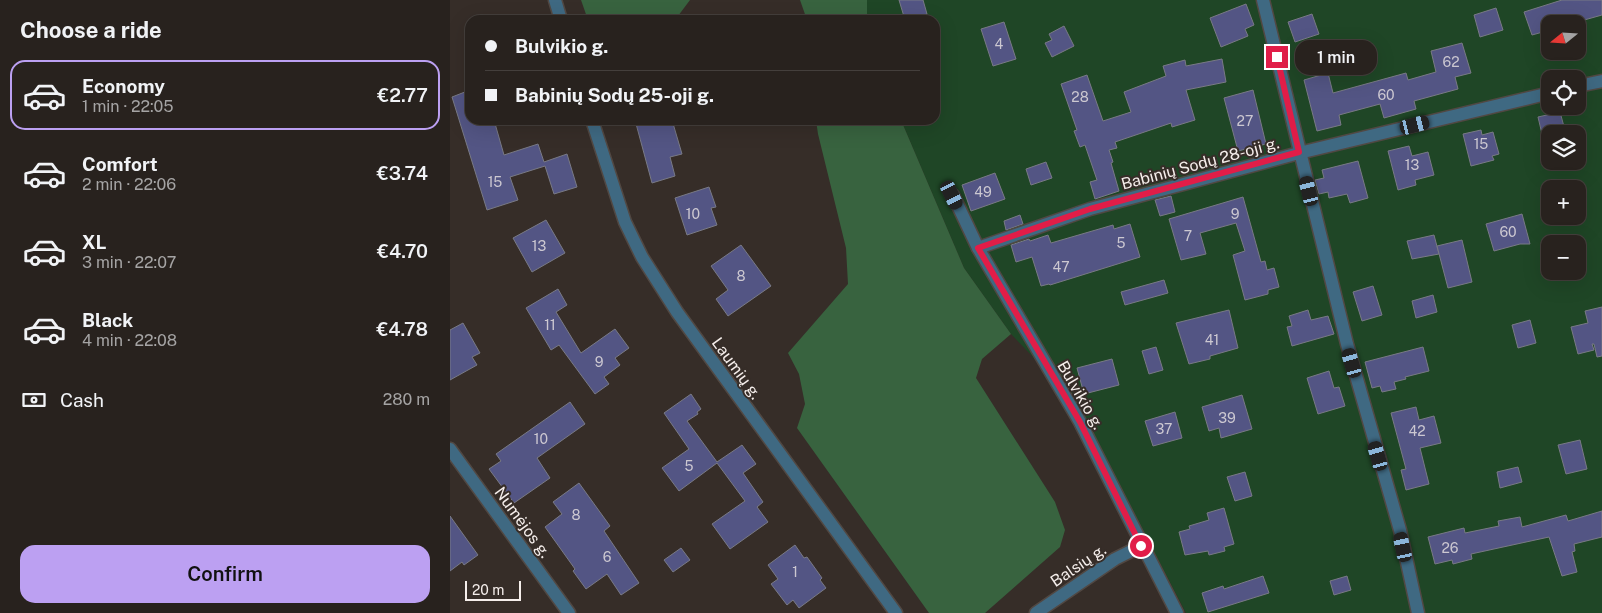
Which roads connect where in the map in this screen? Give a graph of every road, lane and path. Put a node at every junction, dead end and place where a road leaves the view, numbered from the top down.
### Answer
1 (555, 0) edge
2 (1263, 0) edge
3 (560, 15) edge
4 (1602, 80) edge
5 (1586, 84) edge
6 (1541, 95) edge
7 (594, 125) edge
8 (1299, 152) junction
9 (952, 195) dead end
10 (978, 248) junction
11 (450, 449) edge
12 (1141, 546) junction
13 (569, 613) edge
14 (896, 613) edge
15 (1036, 613) edge
16 (1176, 613) edge
17 (1418, 613) edge

1 - 3 street
2 - 8 street
4 - 5 street
6 - 8 street, Babinių Sodų 28-oji g.
7 - 14 street, Laumių g.
8 - 10 street, Babinių Sodų 28-oji g.
8 - 17 street
9 - 10 street, Bulvikio g.
10 - 12 street, Bulvikio g.
11 - 13 street, Numėjos g.
12 - 15 street, Balsių g.
12 - 16 street, Bulvikio g.

